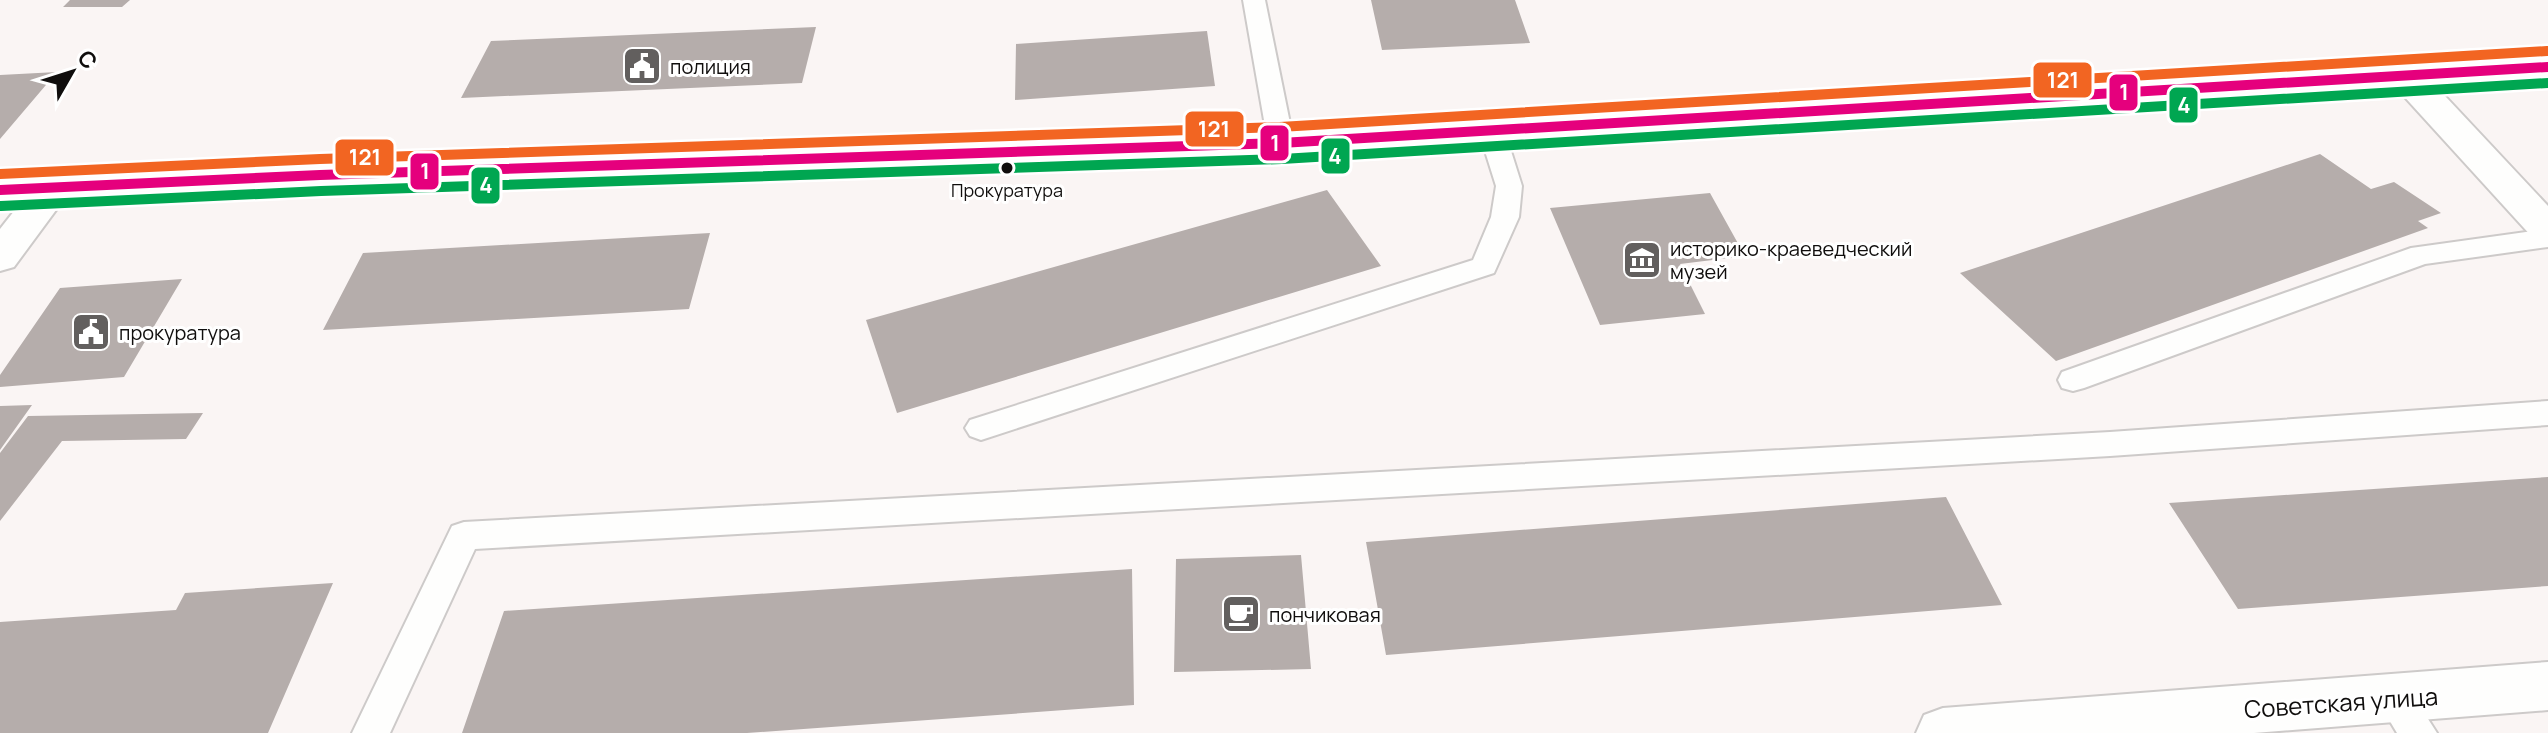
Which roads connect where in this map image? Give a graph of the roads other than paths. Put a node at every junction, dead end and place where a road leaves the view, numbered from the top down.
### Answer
1 (1254, 0) edge
2 (2548, 67) edge
3 (2403, 73) junction
4 (1492, 132) junction
5 (1281, 143) junction
6 (54, 187) junction
7 (0, 190) edge
8 (2548, 230) edge
9 (2548, 238) edge
10 (0, 257) edge
11 (2073, 380) dead end
12 (2548, 413) edge
13 (981, 428) dead end
14 (2548, 686) edge
15 (2406, 716) edge
16 (371, 733) edge
17 (1943, 733) edge

1 - 5 lane
2 - 3 main road
3 - 4 main road
3 - 8 main road
4 - 5 main road
4 - 13 lane
5 - 6 main road
6 - 7 main road
6 - 10 main road
9 - 11 lane
12 - 16 lane
14 - 15 main road, Советская улица
15 - 17 main road, Советская улица

